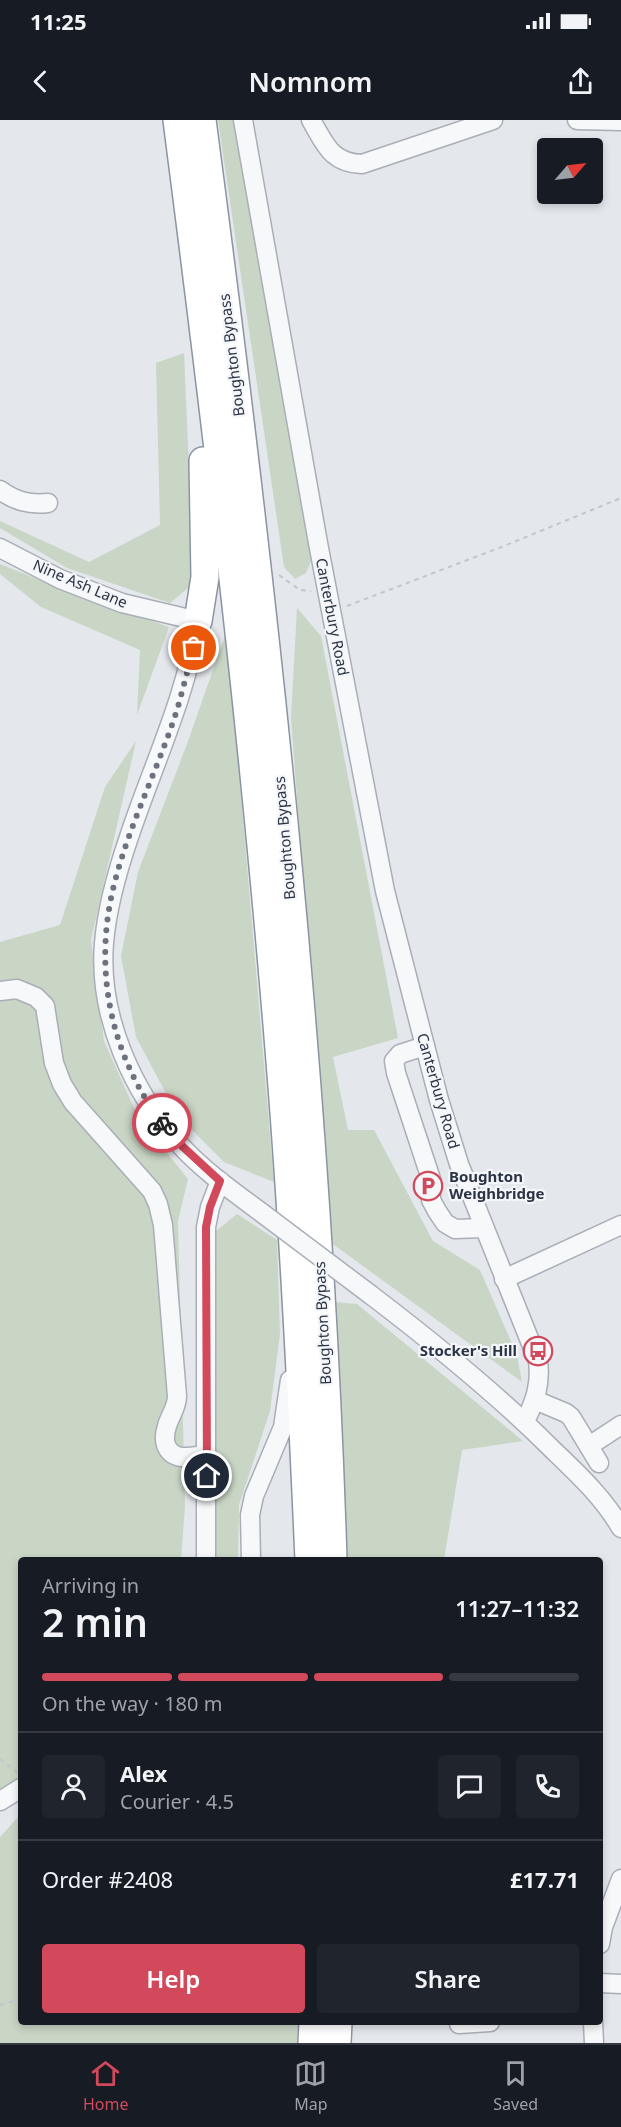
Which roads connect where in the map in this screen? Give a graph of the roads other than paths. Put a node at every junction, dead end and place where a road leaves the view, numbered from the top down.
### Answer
1 (177, 120) edge
2 (202, 120) edge
3 (243, 120) edge
4 (311, 120) edge
5 (493, 120) edge
6 (577, 120) edge
7 (621, 121) edge
8 (196, 270) junction
9 (0, 490) edge
10 (48, 503) dead end
11 (0, 548) edge
12 (198, 621) junction
13 (0, 991) edge
14 (425, 1046) junction
15 (220, 1181) junction
16 (621, 1225) edge
17 (484, 1228) junction
18 (504, 1279) junction
19 (296, 1290) junction
20 (535, 1400) junction
21 (525, 1421) junction
22 (621, 1425) edge
23 (589, 1446) junction
24 (207, 1455) junction
25 (599, 1463) dead end
26 (621, 1528) edge
27 (206, 1557) edge
28 (251, 1557) edge
29 (309, 1557) edge
30 (333, 1557) edge
31 (18, 1790) edge
32 (0, 1801) edge
33 (621, 1880) edge
34 (603, 1927) edge
35 (603, 1983) edge
36 (621, 1984) edge
37 (313, 2025) edge
38 (338, 2025) edge
39 (593, 2025) edge
40 (312, 2043) edge
41 (337, 2043) edge
42 (594, 2043) edge

1 - 8 highway, Boughton Bypass
2 - 30 highway, Boughton Bypass
3 - 14 street, Canterbury Road
4 - 5 street
6 - 7 street
8 - 12 highway
8 - 19 highway, Boughton Bypass
9 - 10 street
11 - 12 street, Nine Ash Lane
12 - 15 street
13 - 24 street
14 - 17 street, Canterbury Road
14 - 17 street
15 - 21 street, bridge
15 - 24 street
16 - 18 street
17 - 18 street, Canterbury Road
18 - 20 street, Canterbury Road
19 - 28 street
19 - 29 highway, Boughton Bypass
20 - 21 street, Canterbury Road
20 - 23 street
21 - 26 street
22 - 23 street
23 - 25 street
24 - 27 street
31 - 32 street
33 - 34 street
35 - 36 street
37 - 40 highway
38 - 41 highway
39 - 42 street

